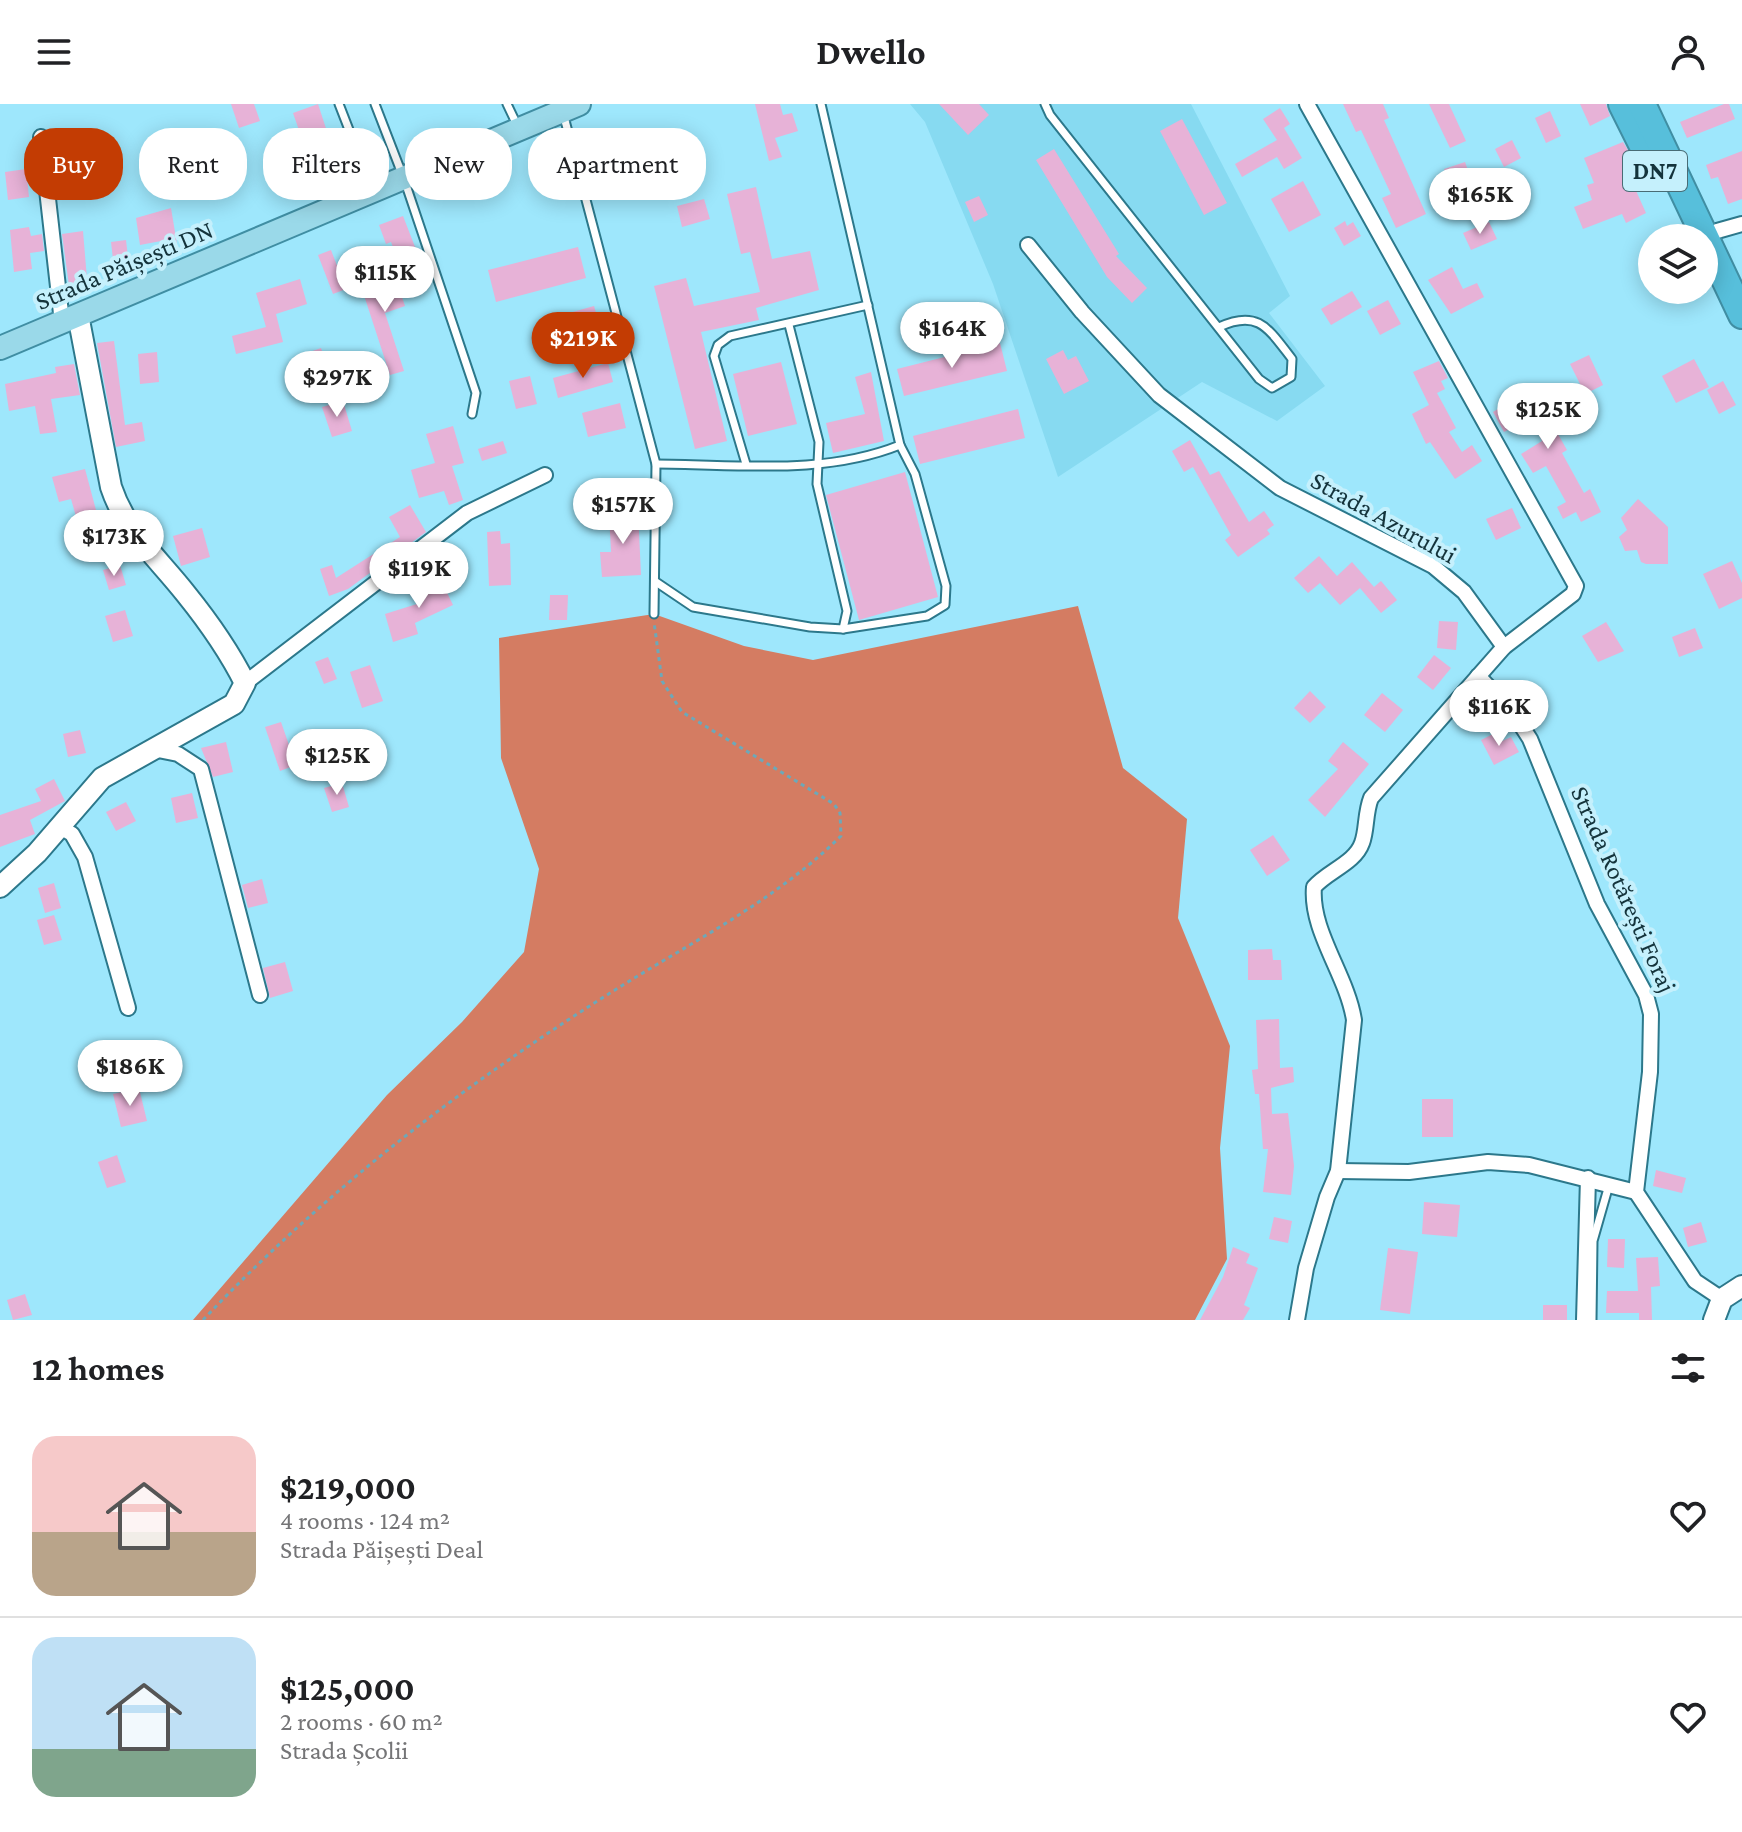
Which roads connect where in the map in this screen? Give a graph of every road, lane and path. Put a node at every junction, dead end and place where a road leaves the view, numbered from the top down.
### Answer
1 (339, 104) edge
2 (375, 104) edge
3 (507, 104) edge
4 (821, 104) edge
5 (1045, 104) edge
6 (1307, 104) edge
7 (1622, 104) edge
8 (1642, 104) edge
9 (1660, 104) edge
10 (571, 108) edge
11 (348, 128) edge
12 (520, 131) junction
13 (404, 179) junction
14 (389, 185) edge
15 (51, 200) edge
16 (352, 200) edge
17 (1680, 224) edge
18 (1730, 228) edge
19 (1028, 245) dead end
20 (1718, 283) edge
21 (868, 305) junction
22 (1742, 314) edge
23 (70, 318) junction
24 (789, 325) junction
25 (1219, 327) junction
26 (0, 348) edge
27 (472, 414) dead end
28 (900, 445) junction
29 (656, 464) junction
30 (746, 464) junction
31 (816, 466) junction
32 (545, 475) dead end
33 (656, 582) junction
34 (654, 614) joint
35 (843, 629) junction
36 (1504, 647) junction
37 (1478, 676) junction
38 (245, 683) junction
39 (153, 749) junction
40 (60, 827) junction
41 (0, 887) edge
42 (260, 995) dead end
43 (128, 1008) dead end
44 (1338, 1171) junction
45 (1588, 1178) junction
46 (1609, 1185) junction
47 (1636, 1192) junction
48 (1742, 1286) edge
49 (1722, 1299) junction
50 (203, 1320) edge
51 (1297, 1320) edge
52 (1584, 1320) edge
53 (1592, 1320) edge
54 (1714, 1320) edge

1 - 11 lane
2 - 13 lane
3 - 12 lane
4 - 21 lane
5 - 25 lane
6 - 36 street
7 - 17 highway, DN7
8 - 22 highway, DN7
9 - 18 highway, DN7
10 - 12 main road, Strada Păișești DN
10 - 29 lane
12 - 13 main road, Strada Păișești DN
13 - 14 main road, Strada Păișești DN
13 - 27 lane
15 - 23 street
16 - 23 main road, Strada Păișești DN
18 - 22 highway, DN7
19 - 36 street, Strada Azurului
20 - 22 highway
21 - 24 lane
21 - 28 lane
23 - 26 main road, Strada Păișești DN
23 - 38 street
24 - 30 lane
24 - 31 lane
25 - 25 lane
28 - 31 lane
28 - 35 lane
29 - 30 lane
29 - 33 lane
30 - 31 lane
31 - 35 lane
32 - 38 street
33 - 34 lane
33 - 35 lane
34 - 50 path
36 - 37 street
37 - 44 street
37 - 47 street, Strada Rotărești Foraj
38 - 39 street
39 - 40 street
39 - 42 street
40 - 41 street
40 - 43 street
44 - 45 street
44 - 51 street
45 - 46 street
45 - 52 street
46 - 47 street
46 - 53 lane
47 - 49 street
48 - 49 street
49 - 54 street

